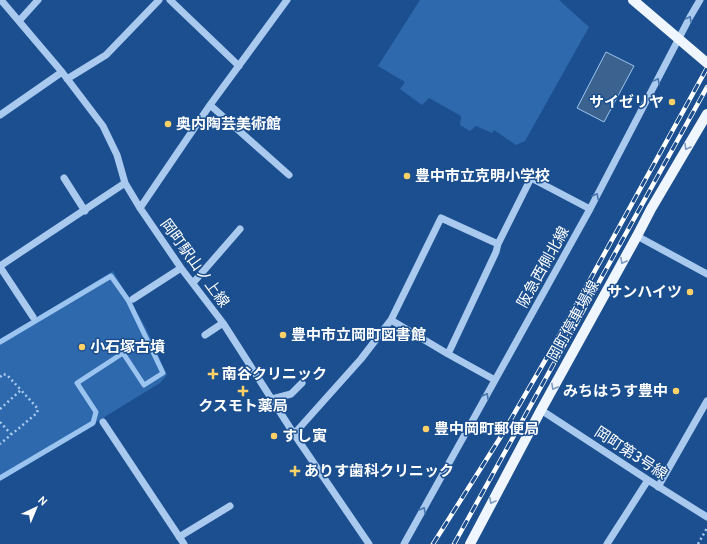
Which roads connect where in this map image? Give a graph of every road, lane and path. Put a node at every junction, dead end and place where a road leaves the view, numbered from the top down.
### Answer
1 (1, 0) edge
2 (38, 0) edge
3 (159, 0) edge
4 (170, 0) edge
5 (287, 0) edge
6 (633, 0) edge
7 (700, 0) edge
8 (19, 21) junction
9 (679, 39) junction
10 (707, 63) edge
11 (239, 66) junction
12 (62, 72) junction
13 (67, 79) junction
14 (210, 106) junction
15 (707, 114) edge
16 (0, 115) edge
17 (289, 175) dead end
18 (64, 178) dead end
19 (125, 183) junction
20 (140, 208) junction
21 (590, 209) junction
22 (85, 210) junction
23 (240, 229) dead end
24 (637, 236) junction
25 (498, 244) junction
26 (0, 266) edge
27 (181, 268) junction
28 (707, 274) edge
29 (193, 283) junction
30 (133, 299) dead end
31 (33, 318) dead end
32 (390, 320) junction
33 (224, 323) junction
34 (205, 335) dead end
35 (448, 354) junction
36 (0, 377) edge
37 (495, 380) junction
38 (302, 383) dead end
39 (21, 390) junction
40 (272, 399) junction
41 (707, 401) edge
42 (0, 409) edge
43 (541, 410) junction
44 (0, 422) edge
45 (103, 422) dead end
46 (12, 434) junction
47 (294, 434) junction
48 (0, 444) edge
49 (648, 480) junction
50 (658, 486) junction
51 (230, 506) dead end
52 (707, 517) edge
53 (707, 528) edge
54 (179, 537) junction
55 (184, 544) edge
56 (369, 544) edge
57 (404, 544) edge
58 (470, 544) edge
59 (607, 544) edge
60 (698, 544) edge

1 - 8 street, 岡町駅山ノ上線
2 - 8 street
3 - 13 street
4 - 11 street
5 - 11 street
6 - 9 main road
9 -> 7 street, 阪急西側北線
8 - 12 street, 岡町駅山ノ上線
9 - 10 main road
21 -> 9 street, 阪急西側北線
11 - 14 street
12 - 13 street, 岡町駅山ノ上線
12 - 16 street
13 - 19 street, 岡町駅山ノ上線
14 - 17 street
14 - 20 street
15 -> 24 main road, 岡町停車場線
18 - 22 street
19 - 20 street, 岡町駅山ノ上線
19 - 22 street
20 - 27 street, 岡町駅山ノ上線
21 - 25 street
21 - 37 street, 阪急西側北線
22 - 26 street
23 - 29 street
24 - 28 street
24 -> 43 main road, 岡町停車場線
25 - 32 street
25 - 35 street
26 - 31 street
27 - 29 street, 岡町駅山ノ上線
27 - 30 street
29 - 33 street, 岡町駅山ノ上線
32 - 35 street
32 - 47 street
33 - 34 street
33 - 40 street, 岡町駅山ノ上線
35 - 37 street
36 - 39 path
57 -> 37 street, 阪急西側北線
38 - 40 street
39 - 42 path
39 - 46 path
40 - 47 street, 岡町駅山ノ上線
41 - 50 street
43 - 49 street, 岡町第3号線
43 -> 58 main road, 岡町停車場線
44 - 46 path
45 - 54 street
46 - 48 path
47 - 56 street, 岡町駅山ノ上線
49 - 50 street, 岡町第3号線
49 - 59 street
50 - 52 street, 岡町第3号線
51 - 54 street
53 - 60 path
54 - 55 street

